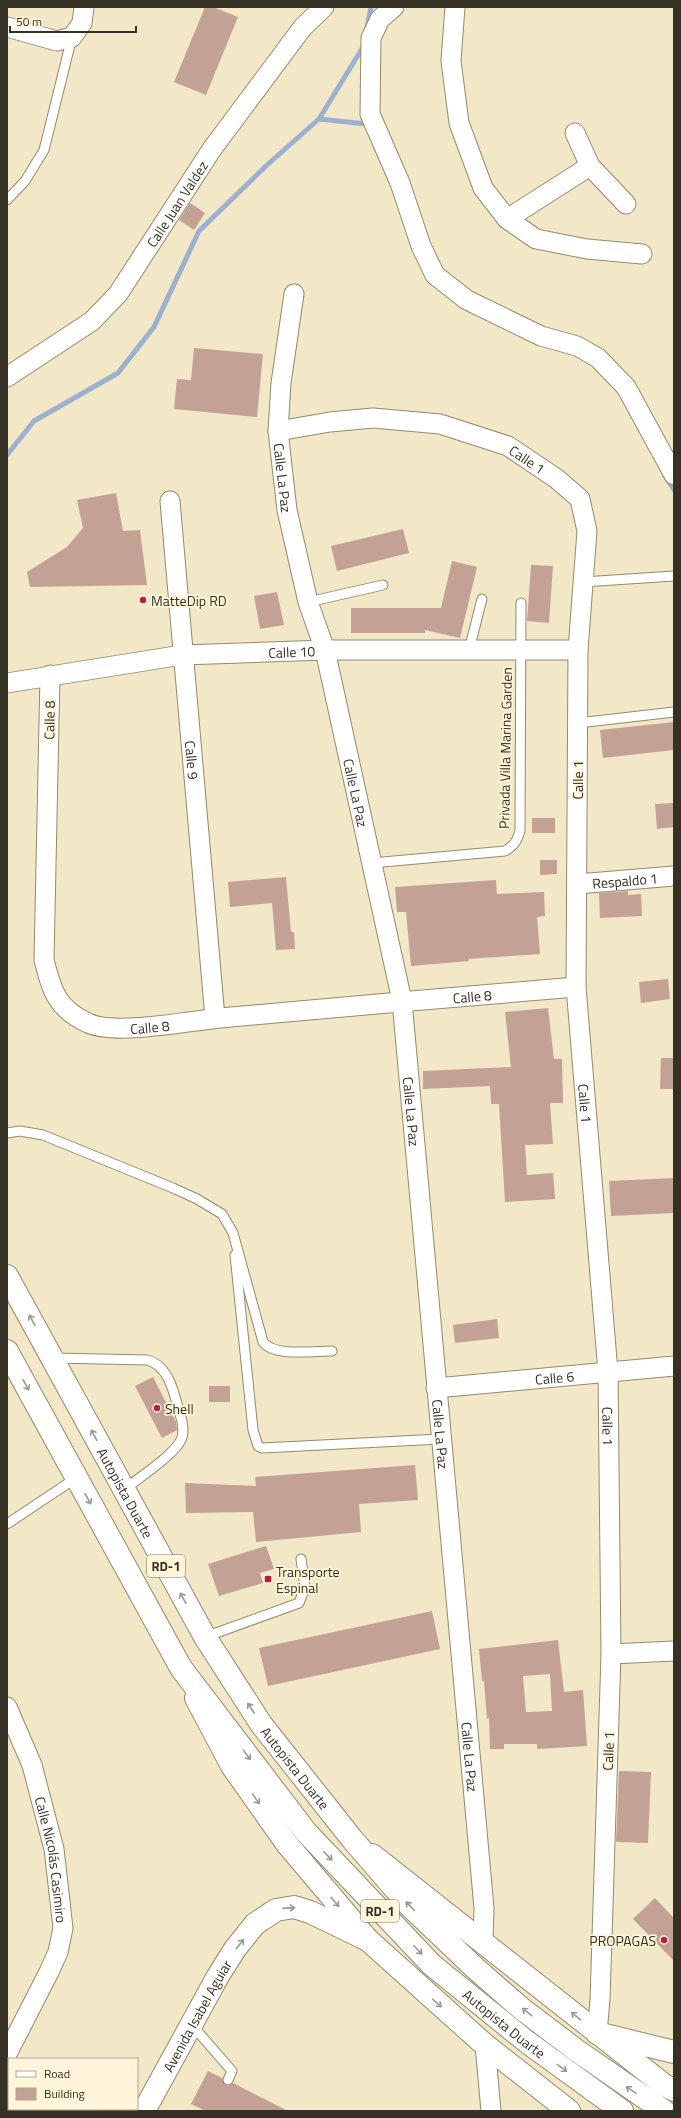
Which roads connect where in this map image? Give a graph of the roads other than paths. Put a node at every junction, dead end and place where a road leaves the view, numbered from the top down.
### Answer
1 (84, 7) edge
2 (324, 7) edge
3 (394, 7) edge
4 (455, 7) edge
5 (7, 27) edge
6 (72, 38) junction
7 (574, 133) dead end
8 (590, 166) junction
9 (7, 200) edge
10 (626, 204) dead end
11 (507, 219) junction
12 (642, 254) dead end
13 (294, 294) dead end
14 (7, 377) edge
15 (278, 431) junction
16 (674, 476) edge
17 (170, 501) dead end
18 (674, 576) edge
19 (583, 582) junction
20 (383, 585) dead end
21 (482, 599) dead end
22 (308, 602) junction
23 (521, 603) dead end
24 (325, 650) junction
25 (469, 650) junction
26 (520, 650) junction
27 (578, 650) junction
28 (182, 655) junction
29 (50, 675) junction
30 (7, 682) edge
31 (674, 712) edge
32 (578, 723) junction
33 (372, 863) junction
34 (674, 876) edge
35 (577, 884) junction
36 (576, 987) junction
37 (402, 1001) junction
38 (215, 1018) junction
39 (7, 1132) edge
40 (233, 1233) junction
41 (7, 1276) edge
42 (7, 1351) edge
43 (332, 1351) dead end
44 (52, 1358) junction
45 (674, 1366) edge
46 (608, 1372) junction
47 (436, 1388) junction
48 (441, 1439) junction
49 (76, 1478) junction
50 (124, 1490) junction
51 (7, 1524) edge
52 (301, 1559) dead end
53 (205, 1637) junction
54 (674, 1651) edge
55 (611, 1654) junction
56 (180, 1668) junction
57 (7, 1707) edge
58 (352, 1839) junction
59 (368, 1940) junction
60 (483, 1941) junction
61 (191, 2024) junction
62 (597, 2033) junction
63 (484, 2045) junction
64 (674, 2052) edge
65 (7, 2054) edge
66 (228, 2080) dead end
67 (674, 2090) edge
68 (144, 2111) edge
69 (491, 2111) edge
70 (570, 2111) edge
71 (622, 2111) edge
72 (664, 2111) edge

1 - 6 street
2 - 14 street, Calle Juan Valdez
3 - 16 street
4 - 11 street
5 - 6 street
6 - 9 lane
7 - 8 street
8 - 10 street
8 - 11 street
11 - 12 street
13 - 15 street, Calle La Paz
15 - 19 street, Calle 1
15 - 22 street, Calle La Paz
17 - 28 street, Calle 9
18 - 19 lane
19 - 27 street, Calle 1
20 - 22 lane
21 - 25 lane
22 - 24 street, Calle La Paz
23 - 26 lane, Privada Villa Marina Garden
24 - 25 street, Calle 10
24 - 28 street, Calle 10
24 - 33 street, Calle La Paz
25 - 26 street, Calle 10
26 - 27 street, Calle 10
26 - 33 lane, Privada Villa Marina Garden
27 - 32 street, Calle 1
28 - 29 street, Calle 10
28 - 38 street, Calle 9
29 - 30 street, Calle 10
29 - 38 street, Calle 8
31 - 32 lane
32 - 35 street, Calle 1
33 - 37 street, Calle La Paz
34 - 35 street, Respaldo 1
35 - 36 street, Calle 1
36 - 37 street, Calle 8
36 - 46 street, Calle 1
37 - 38 street, Calle 8
37 - 47 street, Calle La Paz
39 - 40 lane
40 - 43 lane
40 - 48 lane
44 -> 41 main road, Autopista Duarte / RD-1
42 -> 49 main road, Autopista Duarte / RD-1
50 -> 44 main road, Autopista Duarte / RD-1
44 - 50 lane
45 - 46 street, Calle 6
46 - 47 street, Calle 6
46 - 55 street, Calle 1
47 - 48 street, Calle La Paz
48 - 60 street, Calle La Paz
49 - 51 lane
49 -> 56 main road, Autopista Duarte / RD-1
53 -> 50 main road, Autopista Duarte / RD-1
52 - 53 lane
58 -> 53 main road, Autopista Duarte / RD-1
54 - 55 street
55 - 62 street, Calle 1
56 -> 59 main road, Autopista Duarte
56 -> 71 main road, Autopista Duarte / RD-1
57 - 65 street, Calle Nicolás Casimiro
58 - 60 main road, Autopista Duarte
72 -> 58 main road, Autopista Duarte / RD-1
61 -> 59 main road, Avenida Isabel Aguiar
59 -> 63 main road, Autopista Duarte
62 -> 60 main road, Autopista Duarte
61 - 66 lane
61 - 68 main road, Avenida Isabel Aguiar
62 - 64 main road
62 - 67 main road, Autopista Duarte
63 - 69 street
63 - 70 main road, Autopista Duarte

